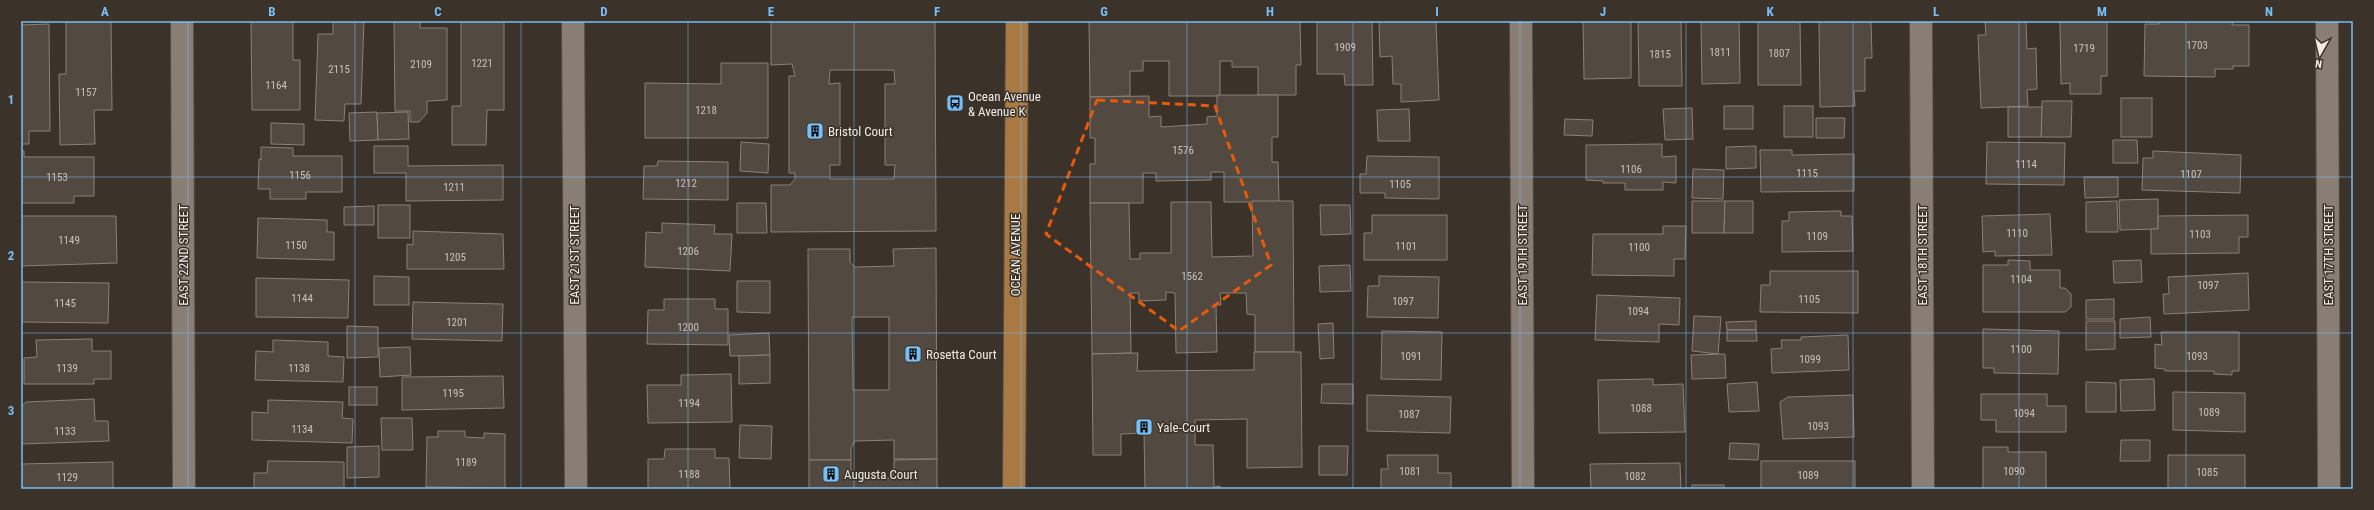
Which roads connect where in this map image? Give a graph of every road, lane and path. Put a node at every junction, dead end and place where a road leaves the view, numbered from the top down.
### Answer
1 (182, 21) edge
2 (573, 21) edge
3 (1017, 21) edge
4 (1521, 21) edge
5 (1921, 21) edge
6 (2327, 21) edge
7 (184, 489) edge
8 (576, 489) edge
9 (1014, 489) edge
10 (1523, 489) edge
11 (1923, 489) edge
12 (2329, 489) edge

1 - 7 street, EAST 22ND STREET
2 - 8 street, EAST 21ST STREET
3 - 9 main road, OCEAN AVENUE
4 - 10 street, EAST 19TH STREET
5 - 11 street, EAST 18TH STREET
6 - 12 street, EAST 17TH STREET

